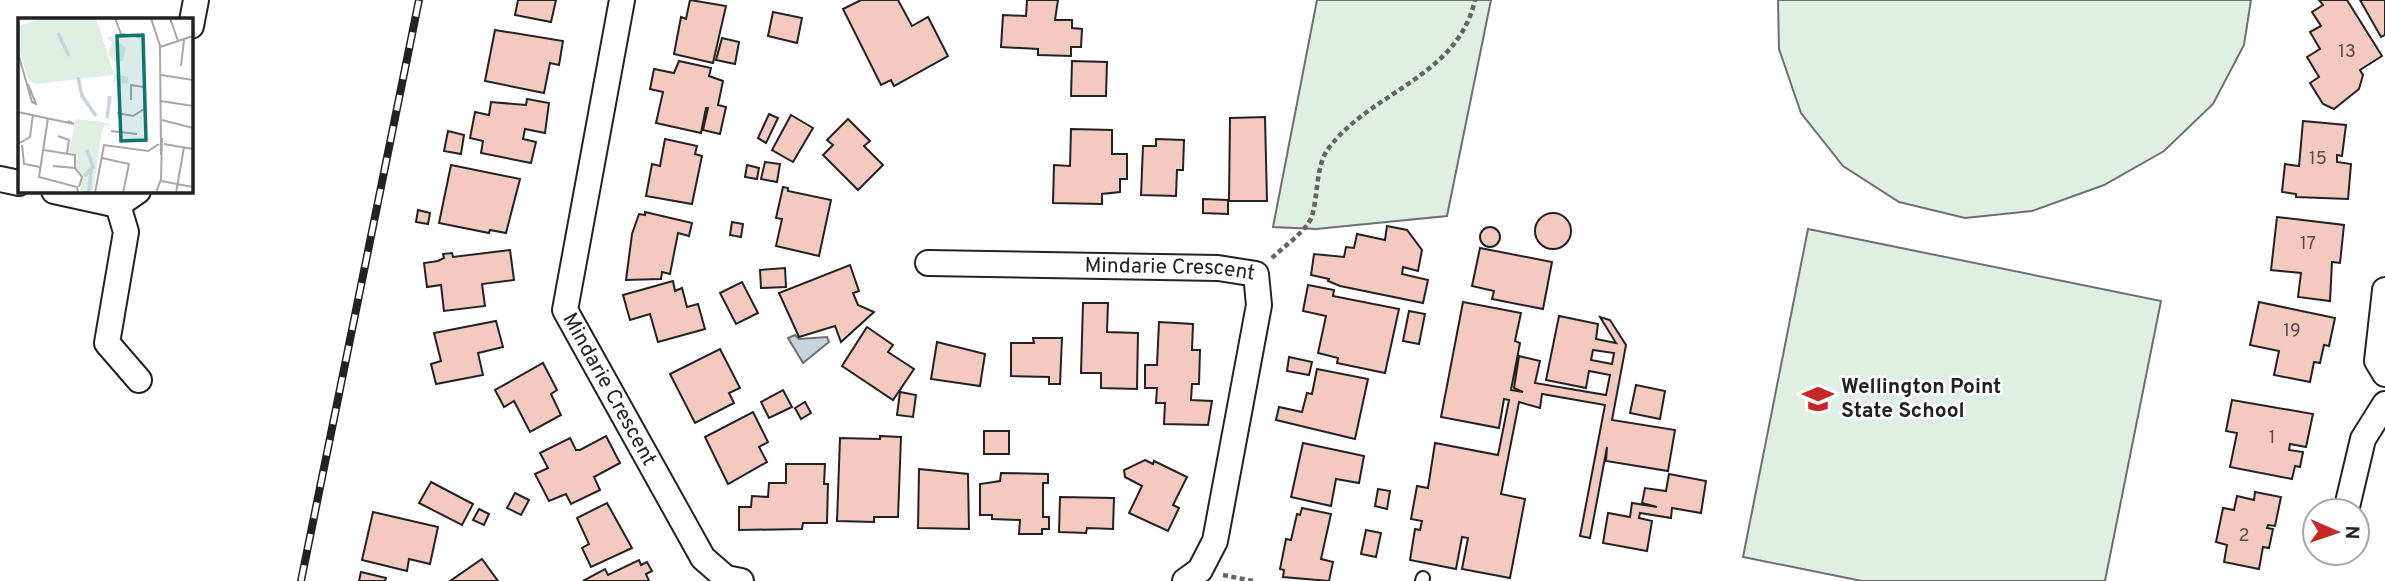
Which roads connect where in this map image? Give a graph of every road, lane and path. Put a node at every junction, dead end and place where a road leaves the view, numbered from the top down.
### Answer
1 (196, 0) edge
2 (622, 0) edge
3 (1475, 0) edge
4 (192, 21) edge
5 (0, 179) edge
6 (18, 183) edge
7 (65, 192) edge
8 (128, 198) edge
9 (928, 263) dead end
10 (1256, 274) junction
11 (2385, 290) edge
12 (2385, 374) edge
13 (139, 380) dead end
14 (2385, 404) edge
15 (2349, 497) edge
16 (741, 581) edge
17 (1185, 581) edge

1 - 4 street
2 - 16 street, Mindarie Crescent
3 - 10 path
5 - 6 street
7 - 8 street
8 - 13 street
9 - 10 street, Mindarie Crescent
10 - 17 street, Mindarie Crescent
11 - 12 street
14 - 15 street

